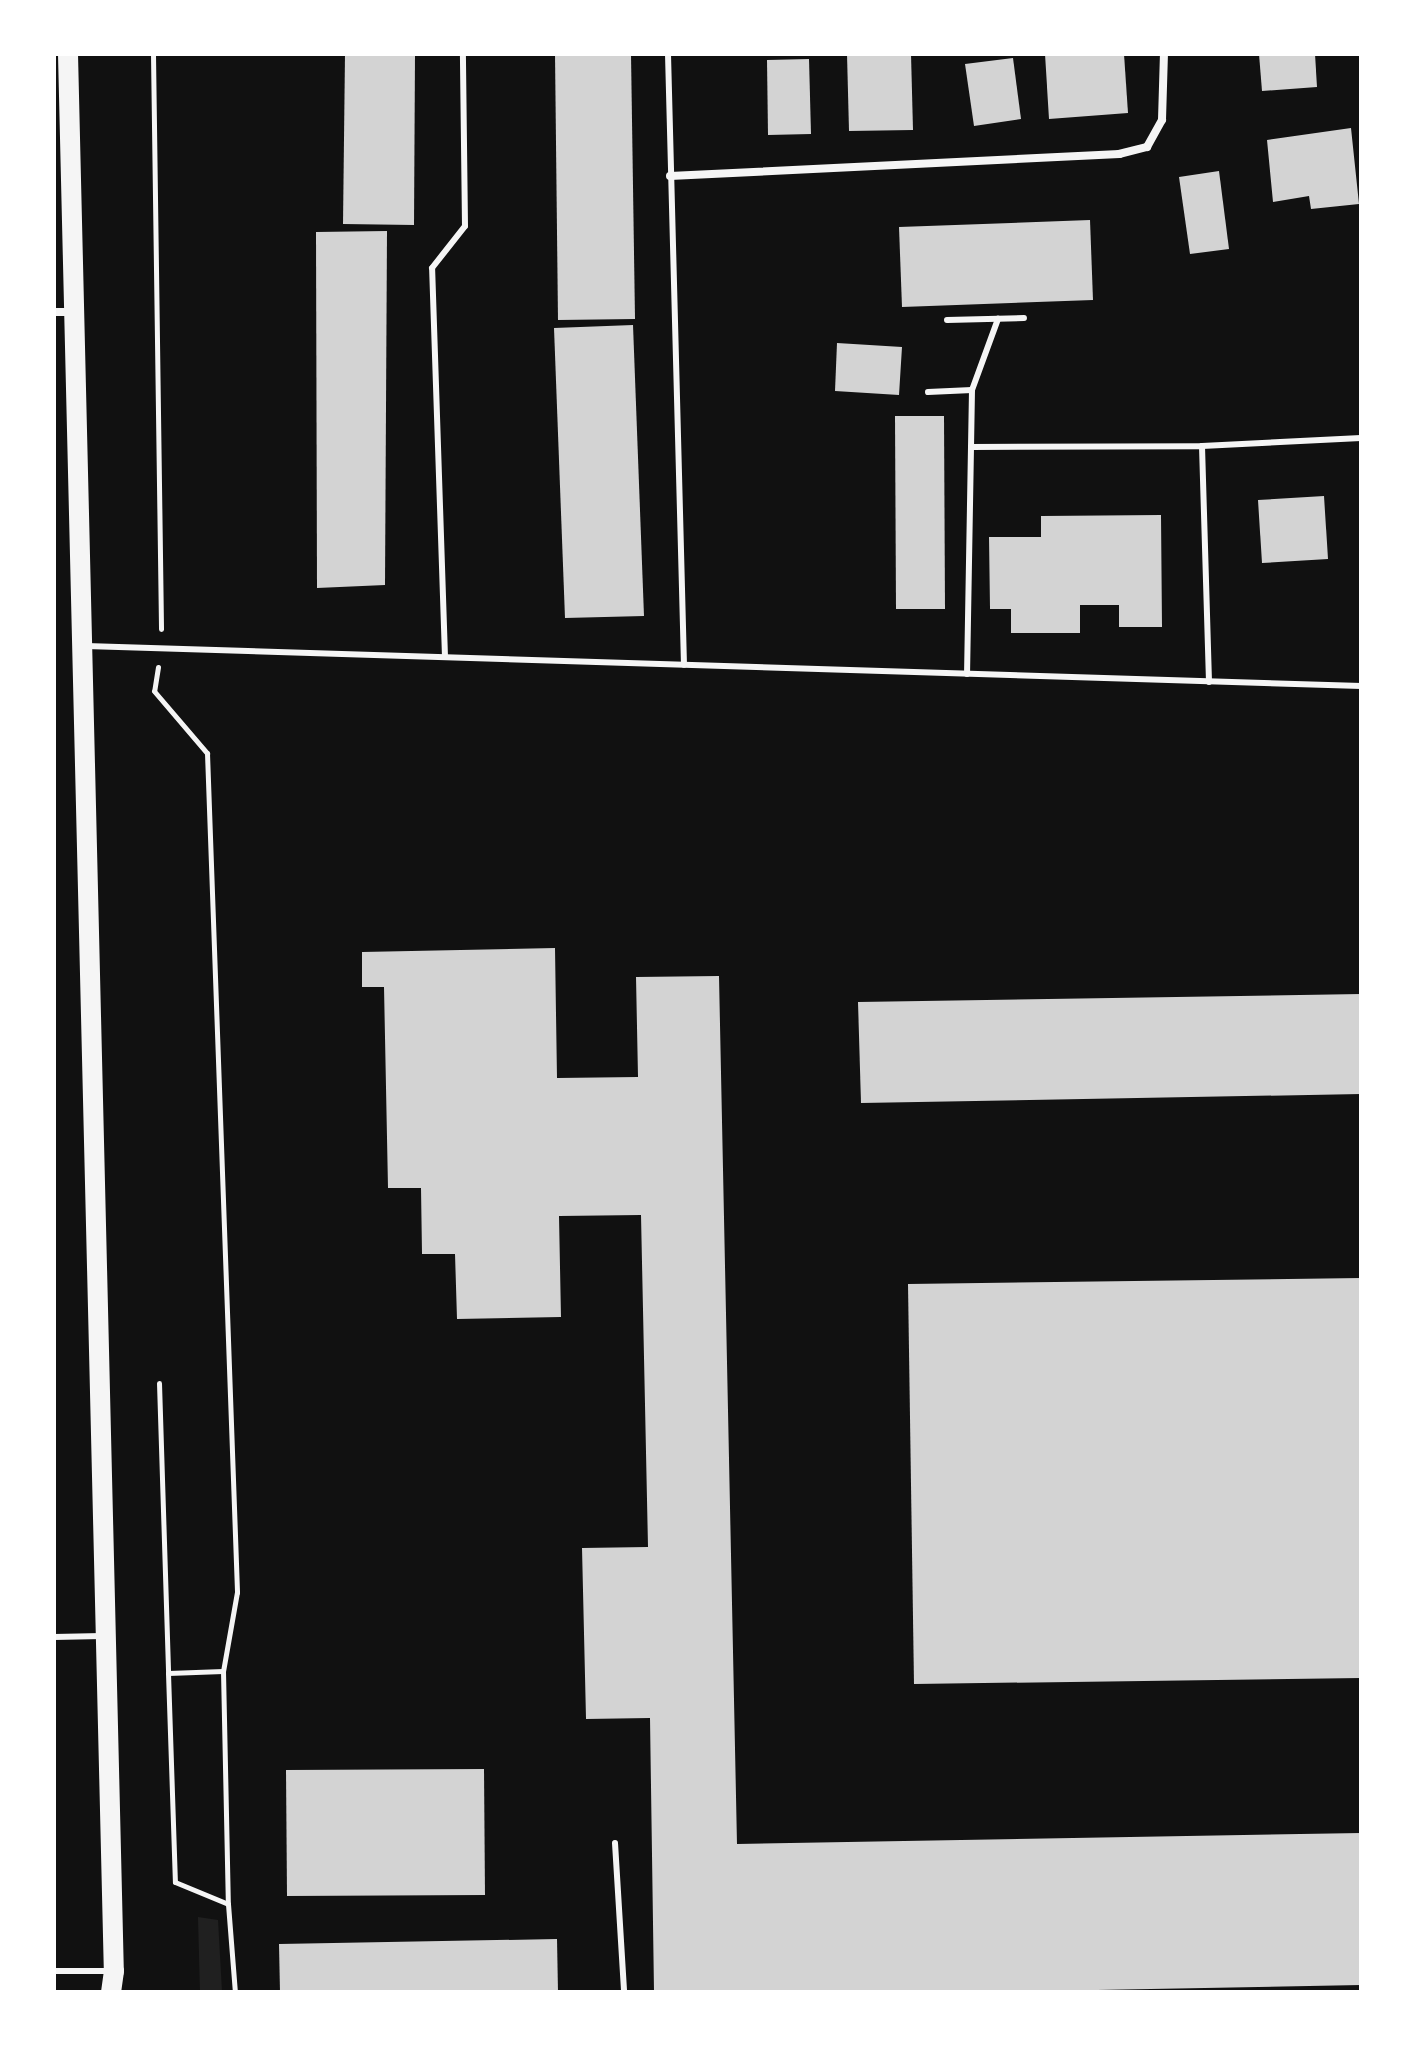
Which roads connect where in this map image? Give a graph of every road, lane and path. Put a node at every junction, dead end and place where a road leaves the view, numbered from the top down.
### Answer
1 (68, 54) edge
2 (153, 54) edge
3 (463, 54) edge
4 (668, 54) edge
5 (1164, 54) edge
6 (670, 176) junction
7 (64, 312) edge
8 (1024, 318) dead end
9 (998, 319) junction
10 (947, 320) dead end
11 (972, 390) junction
12 (928, 392) dead end
13 (1361, 438) edge
14 (1202, 446) junction
15 (971, 447) junction
16 (82, 646) junction
17 (161, 648) junction
18 (445, 657) junction
19 (684, 665) junction
20 (967, 674) junction
21 (1209, 682) junction
22 (1361, 686) edge
23 (159, 1383) dead end
24 (106, 1636) junction
25 (54, 1637) edge
26 (223, 1671) junction
27 (168, 1673) junction
28 (615, 1843) dead end
29 (228, 1904) junction
30 (54, 1971) edge
31 (114, 1971) junction
32 (111, 1992) edge
33 (118, 1992) edge
34 (235, 1992) edge
35 (624, 1992) edge

1 - 7 main road
2 - 17 path
3 - 18 lane
4 - 6 lane
5 - 6 street
6 - 19 lane
7 - 16 main road
8 - 9 lane
9 - 10 lane
9 - 11 lane
11 - 12 lane
11 - 15 lane
13 - 14 lane
14 - 15 lane
14 - 21 lane
15 - 20 lane
16 - 17 lane
16 - 24 main road
17 - 18 lane
17 - 26 path
18 - 19 lane
19 - 20 lane
20 - 21 lane
21 - 22 lane
23 - 27 path
24 - 25 lane
24 - 31 main road
26 - 27 path
26 - 29 path
27 - 29 path
28 - 35 lane
29 - 34 path
30 - 31 lane
31 - 32 main road
31 - 33 main road

